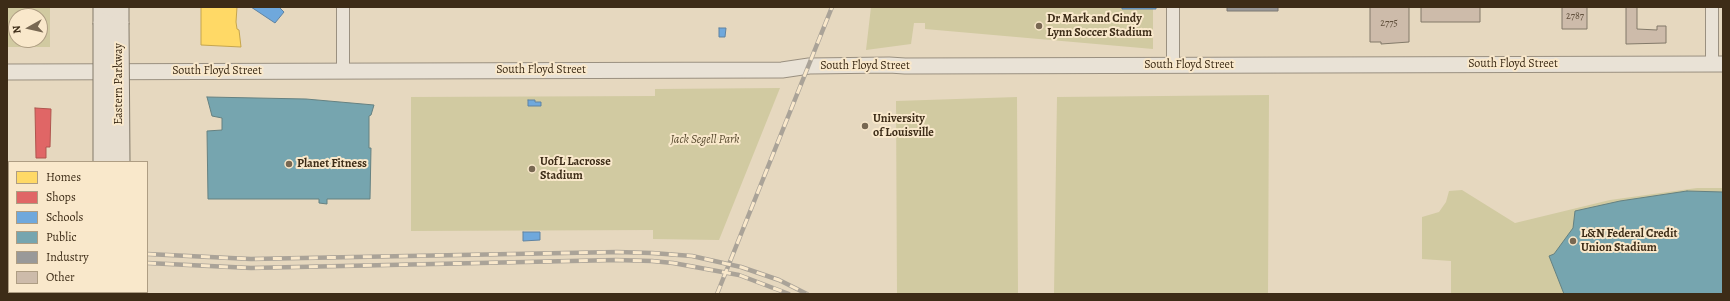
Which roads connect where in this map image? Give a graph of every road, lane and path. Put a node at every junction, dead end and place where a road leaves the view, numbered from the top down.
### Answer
1 (343, 7) edge
2 (1173, 7) edge
3 (1712, 7) edge
4 (111, 15) edge
5 (1717, 64) edge
6 (1173, 66) junction
7 (343, 71) junction
8 (7, 72) edge
9 (104, 72) junction
10 (104, 161) edge
11 (104, 161) edge
12 (120, 161) edge

1 - 7 street
2 - 6 street
3 - 5 street
4 - 10 main road, Eastern Parkway, bridge
4 - 12 main road, Eastern Parkway, bridge
5 - 6 street, South Floyd Street
6 - 7 street, South Floyd Street
7 - 9 street, South Floyd Street
8 - 9 street, South Floyd Street
9 - 11 street

